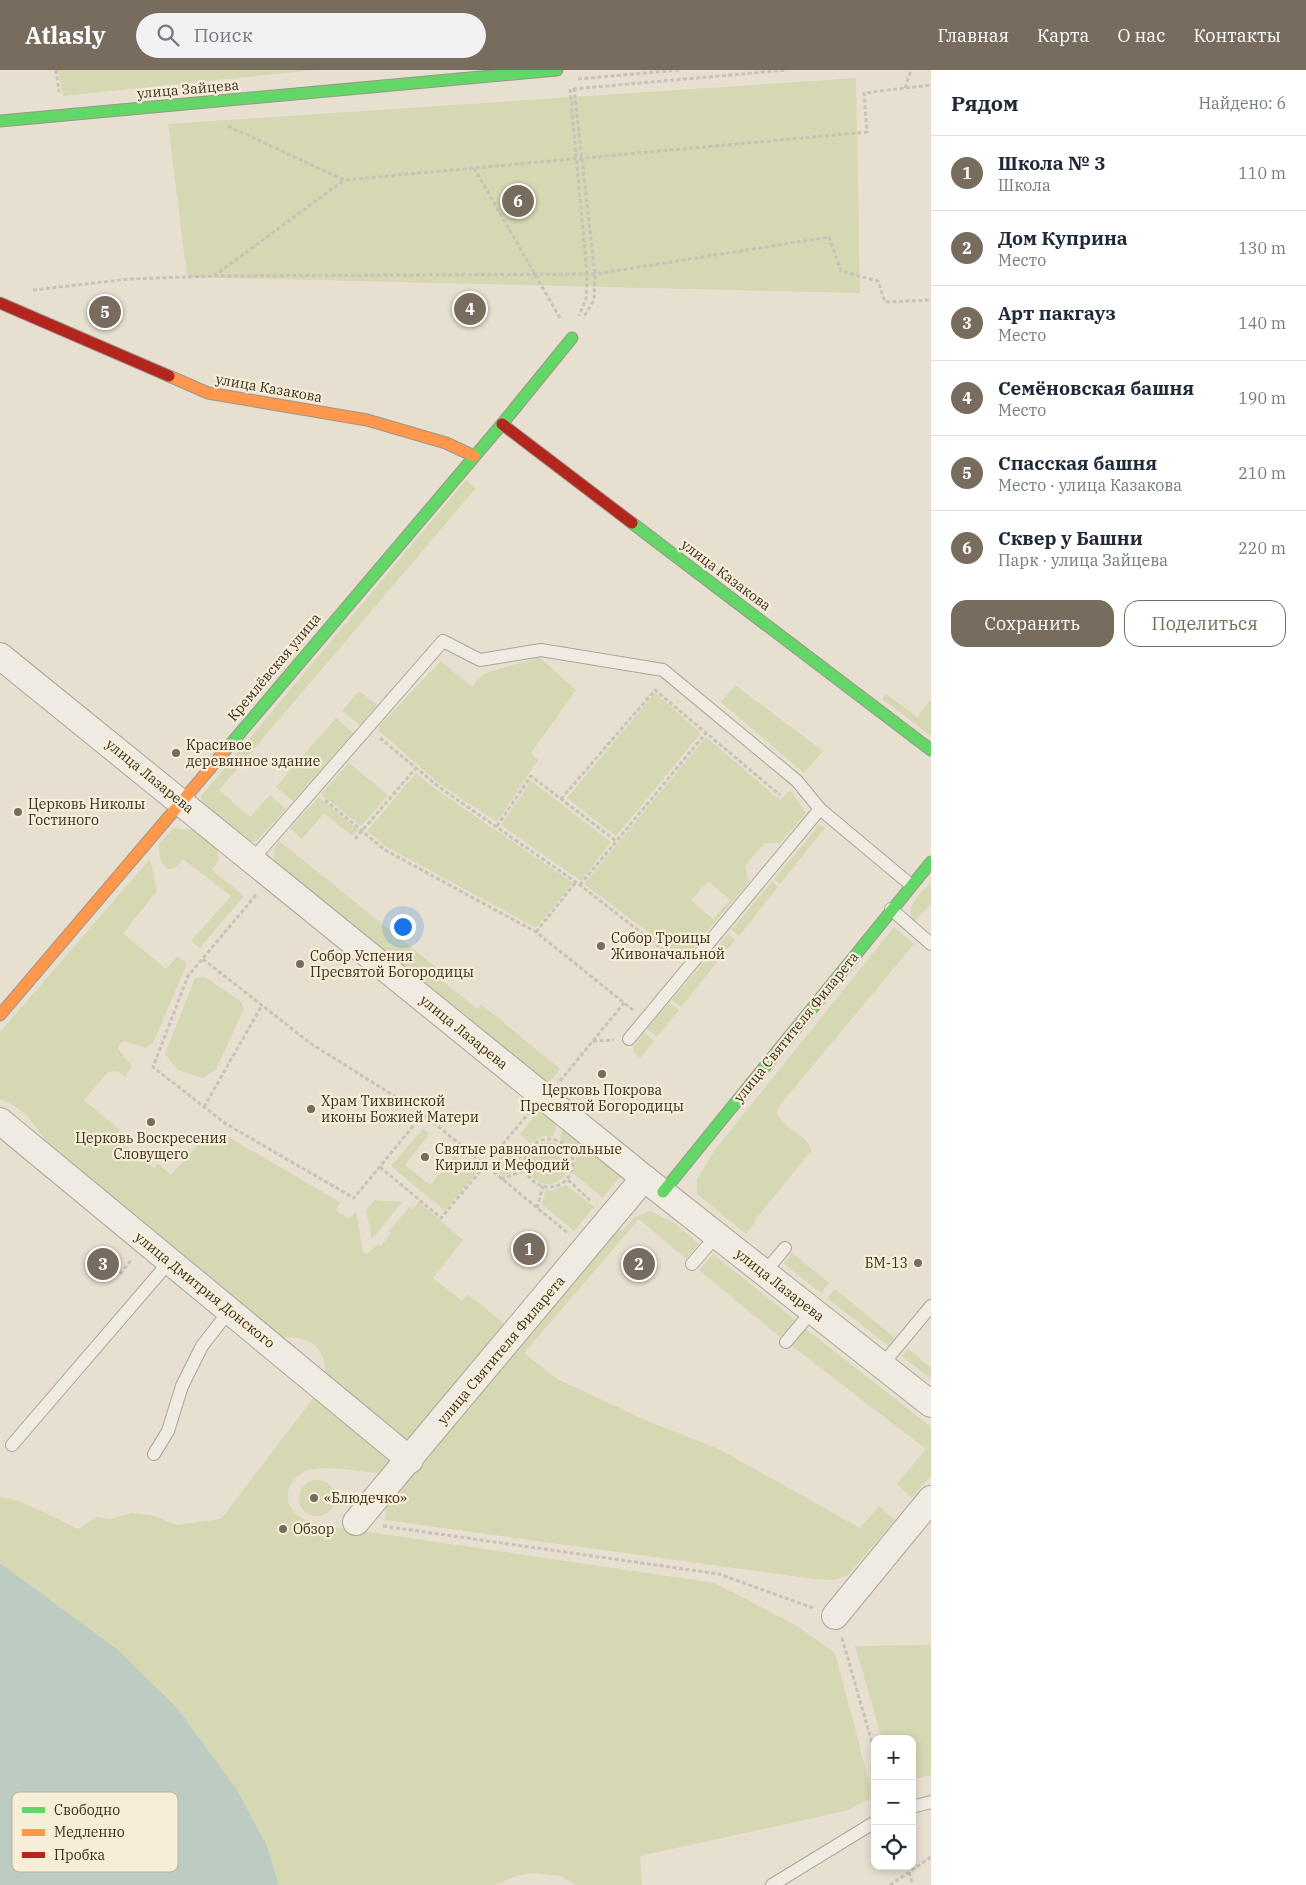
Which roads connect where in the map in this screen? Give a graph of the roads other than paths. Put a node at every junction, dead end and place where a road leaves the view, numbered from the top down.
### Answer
1 (557, 70) edge
2 (0, 122) edge
3 (5, 305) edge
4 (572, 338) road end
5 (502, 424) junction
6 (474, 456) junction
7 (0, 656) edge
8 (931, 750) edge
9 (180, 800) junction
10 (820, 809) junction
11 (931, 862) edge
12 (261, 869) junction
13 (911, 885) junction
14 (891, 909) junction
15 (931, 944) edge
16 (0, 1015) edge
17 (629, 1039) dead end
18 (0, 1121) edge
19 (654, 1185) junction
20 (716, 1235) junction
21 (785, 1248) dead end
22 (170, 1261) junction
23 (692, 1264) dead end
24 (764, 1273) junction
25 (931, 1306) edge
26 (230, 1310) junction
27 (813, 1310) junction
28 (786, 1342) dead end
29 (882, 1365) junction
30 (931, 1404) edge
31 (12, 1445) dead end
32 (154, 1454) dead end
33 (410, 1460) junction
34 (931, 1500) edge
35 (356, 1522) road end
36 (835, 1616) road end
37 (931, 1802) edge
38 (916, 1805) edge
39 (871, 1824) edge
40 (772, 1885) edge

1 - 2 street, улица Зайцева
3 - 6 street, улица Казакова
4 - 5 street, Кремлёвская улица
5 - 6 street, Кремлёвская улица
5 - 8 street, улица Казакова
6 - 9 street, Кремлёвская улица
7 - 9 street, улица Лазарева
9 - 12 street, улица Лазарева
9 - 16 street, Кремлёвская улица
10 - 12 lane
10 - 13 lane
10 - 17 lane
11 - 13 street, улица Святителя Филарета
12 - 19 street, улица Лазарева
13 - 14 street, улица Святителя Филарета
14 - 15 lane
14 - 19 street, улица Святителя Филарета
18 - 22 street, улица Дмитрия Донского
19 - 20 street, улица Лазарева
19 - 33 street, улица Святителя Филарета
20 - 23 lane
20 - 24 street, улица Лазарева
21 - 24 lane
22 - 26 street, улица Дмитрия Донского
22 - 31 lane
24 - 27 street, улица Лазарева
25 - 29 lane
26 - 32 lane
26 - 33 street, улица Дмитрия Донского
27 - 28 lane
27 - 29 street, улица Лазарева
29 - 30 street, улица Лазарева
33 - 35 street, улица Святителя Филарета
34 - 36 street
37 - 38 lane
39 - 40 lane

